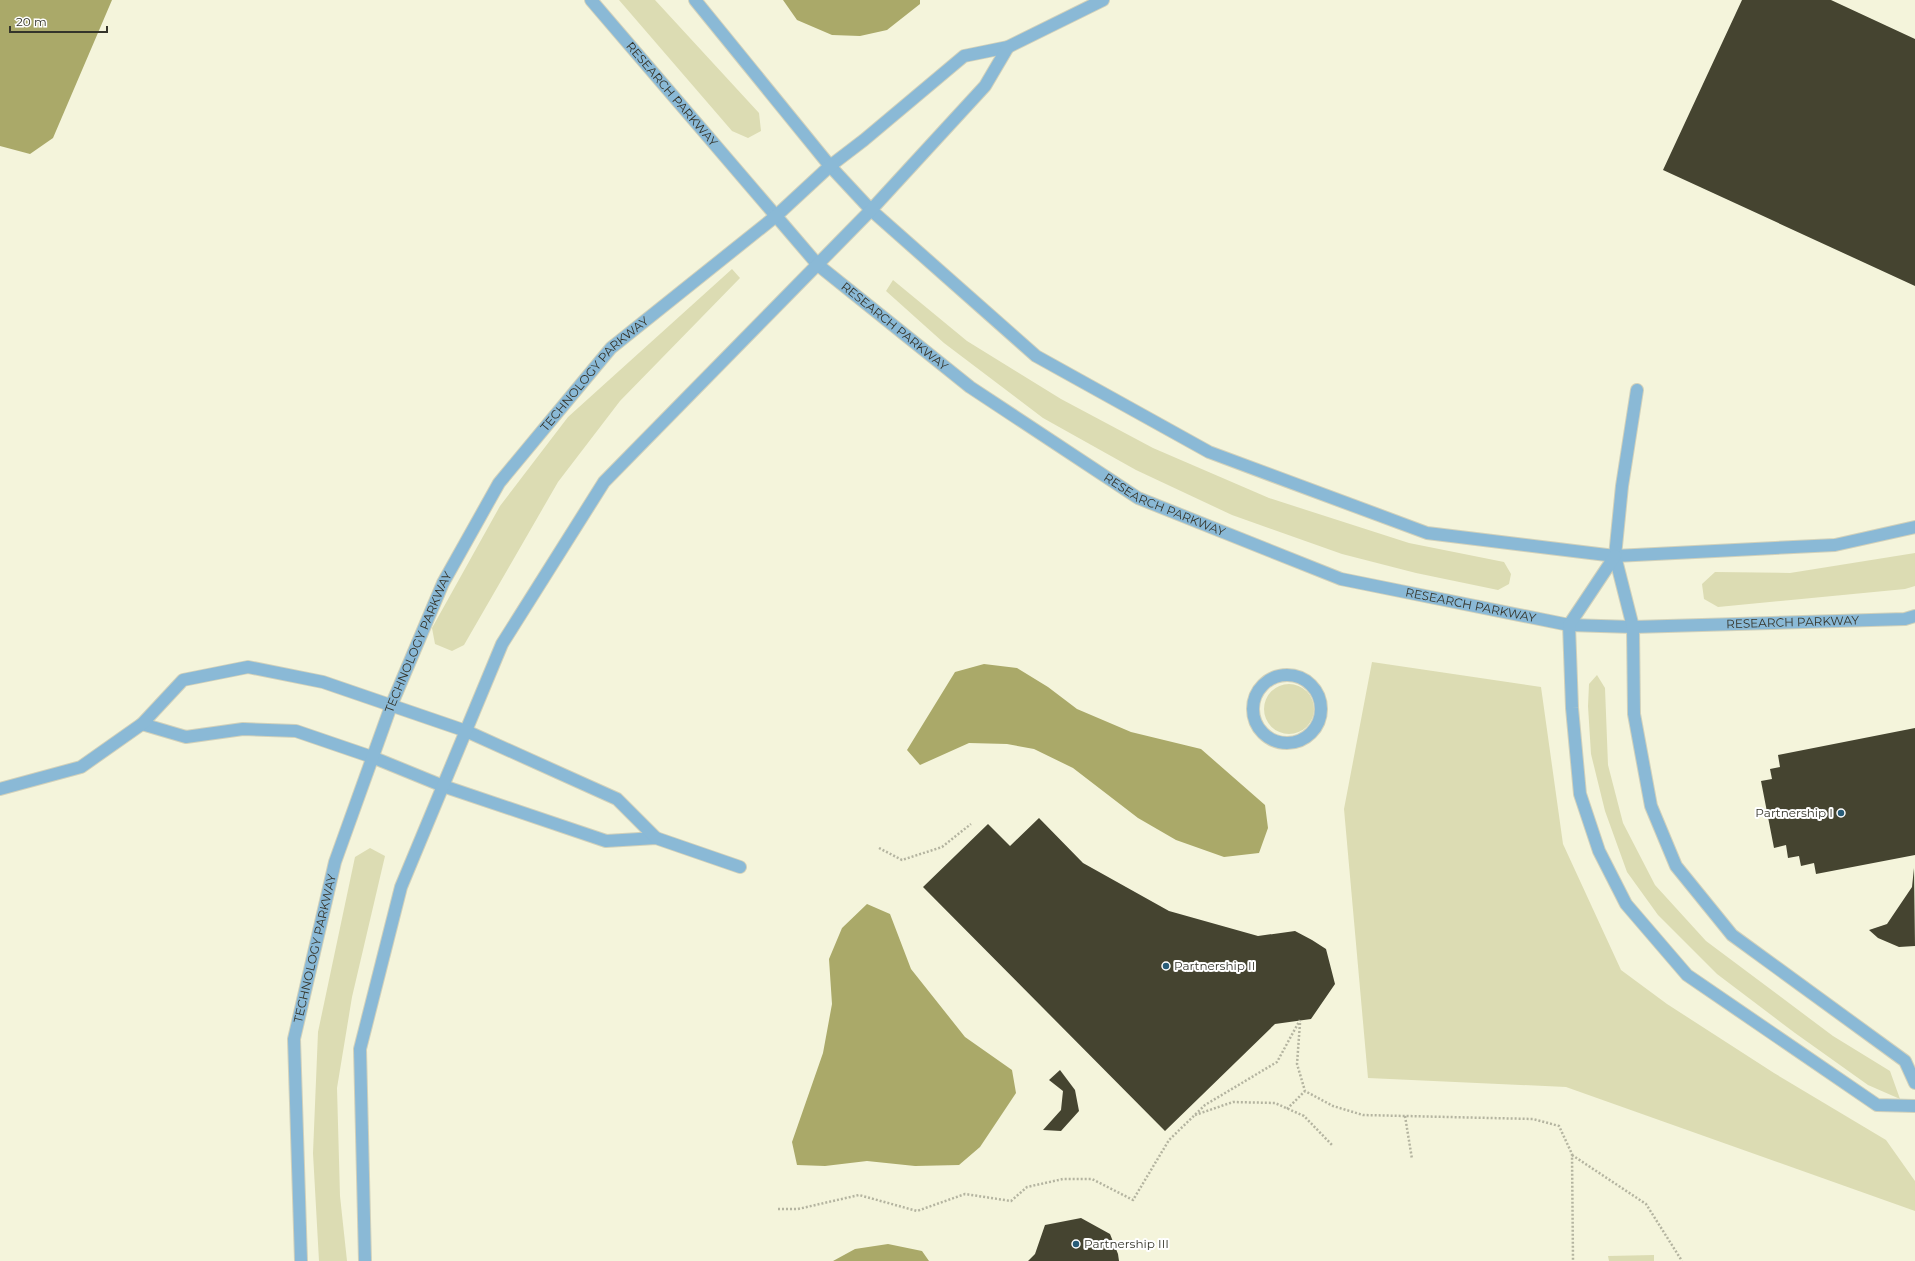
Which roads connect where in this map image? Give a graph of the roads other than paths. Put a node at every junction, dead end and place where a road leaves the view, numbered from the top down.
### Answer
1 (591, 0) edge
2 (695, 0) edge
3 (1102, 0) edge
4 (1008, 46) junction
5 (830, 166) junction
6 (871, 210) junction
7 (776, 216) junction
8 (818, 265) junction
9 (1637, 390) dead end
10 (1915, 527) edge
11 (1615, 556) junction
12 (1915, 616) edge
13 (1569, 625) junction
14 (1633, 627) junction
15 (391, 706) junction
16 (142, 724) junction
17 (466, 731) junction
18 (1276, 742) joint
19 (372, 757) junction
20 (443, 786) junction
21 (0, 789) edge
22 (656, 838) junction
23 (740, 867) dead end
24 (1915, 1083) edge
25 (1915, 1106) edge
26 (301, 1261) edge
27 (365, 1261) edge

1 - 7 street, RESEARCH PARKWAY
2 - 5 street
3 - 4 street, TECHNOLOGY PARKWAY
4 - 5 street, TECHNOLOGY PARKWAY
4 - 6 street
5 - 6 street
5 - 7 street, TECHNOLOGY PARKWAY
6 - 8 street
6 - 11 street
7 - 8 street, RESEARCH PARKWAY
7 - 15 street, TECHNOLOGY PARKWAY
8 - 13 street, RESEARCH PARKWAY
8 - 17 street
9 - 11 street
10 - 11 street
11 - 13 street
11 - 14 street
12 - 14 street, RESEARCH PARKWAY
13 - 14 street, RESEARCH PARKWAY
13 - 25 street
14 - 24 street
15 - 16 street
15 - 17 street
15 - 19 street, TECHNOLOGY PARKWAY
16 - 19 street
16 - 21 street
17 - 20 street
17 - 22 street
18 - 18 street
19 - 20 street
19 - 26 street, TECHNOLOGY PARKWAY
20 - 22 street
20 - 27 street
22 - 23 street

